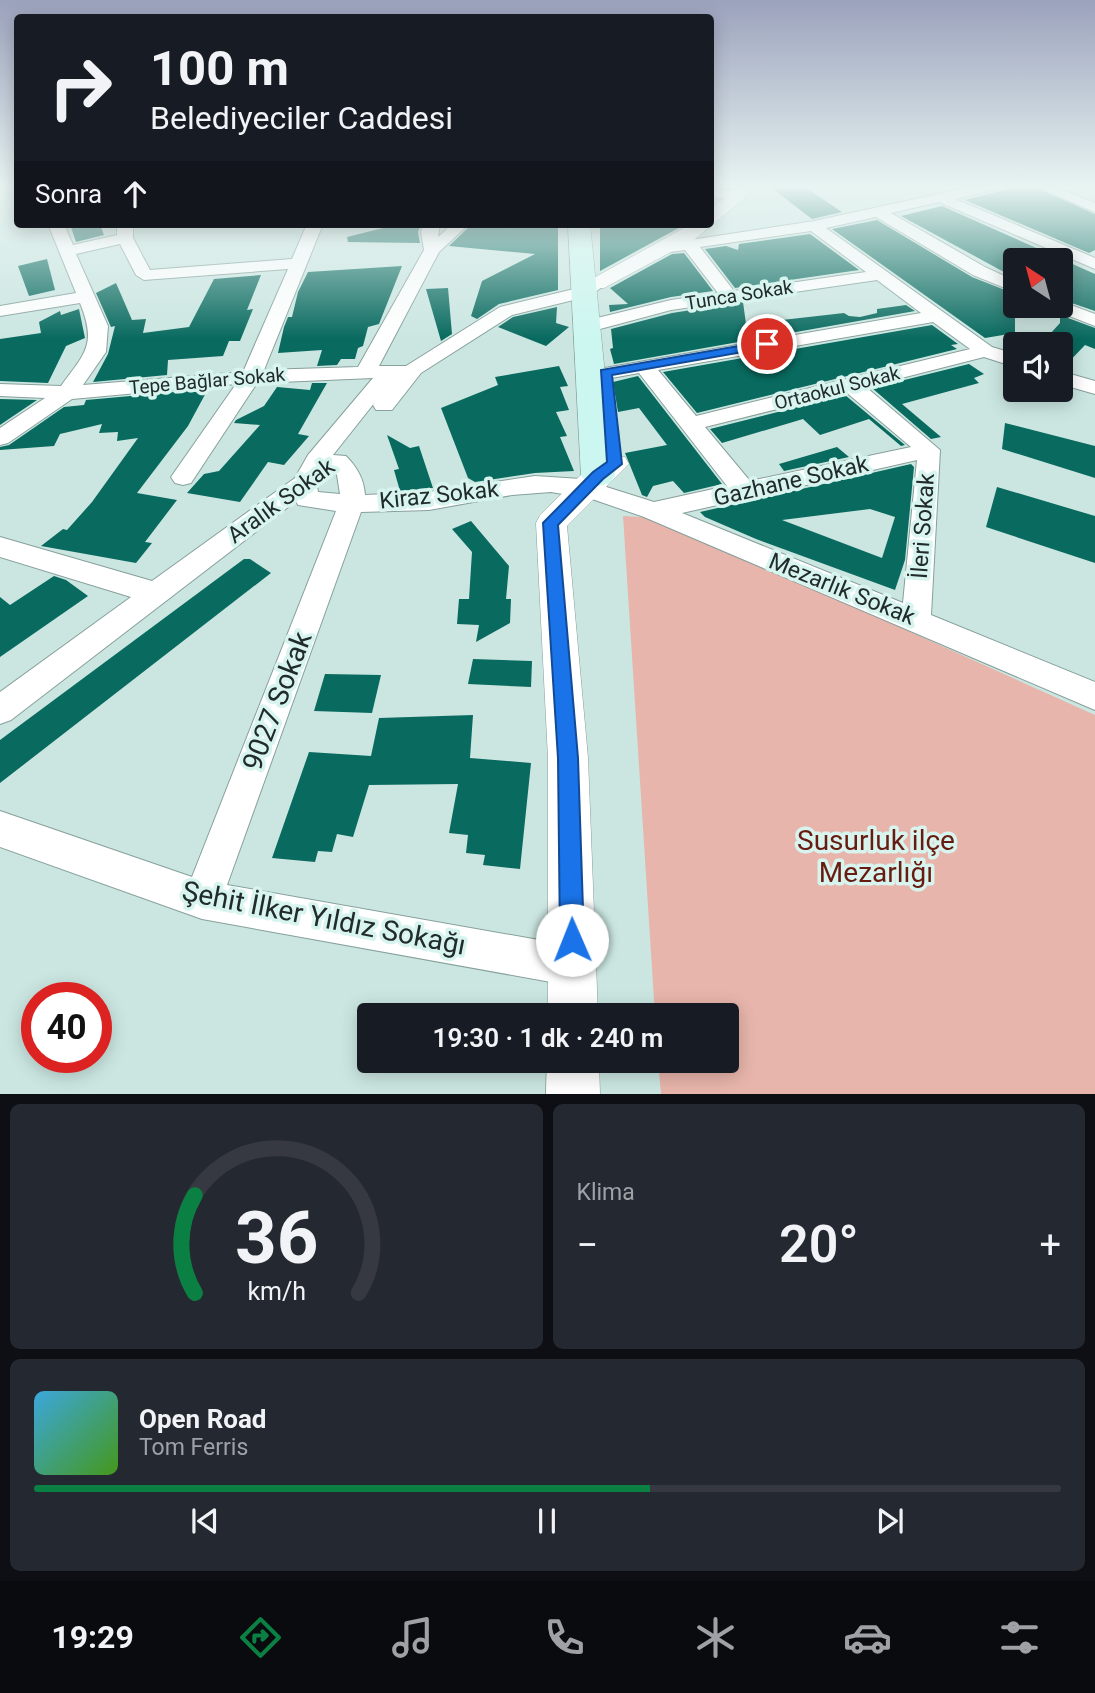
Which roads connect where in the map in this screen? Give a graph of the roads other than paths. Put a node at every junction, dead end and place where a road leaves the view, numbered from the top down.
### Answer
1 (61, 237) edge
2 (107, 237) edge
3 (128, 237) edge
4 (310, 237) edge
5 (430, 237) edge
6 (446, 237) edge
7 (581, 237) edge
8 (590, 237) edge
9 (681, 237) edge
10 (737, 237) edge
11 (829, 237) edge
12 (921, 237) edge
13 (1033, 237) edge
14 (689, 244) junction
15 (663, 248) junction
16 (432, 250) junction
17 (67, 251) junction
18 (299, 263) junction
19 (1095, 264) edge
20 (879, 275) junction
21 (1003, 282) edge
22 (590, 288) junction
23 (728, 295) junction
24 (86, 297) junction
25 (6, 310) edge
26 (1073, 311) edge
27 (933, 316) junction
28 (1095, 320) edge
29 (600, 323) junction
30 (0, 327) edge
31 (985, 351) junction
32 (1003, 357) edge
33 (645, 367) junction
34 (414, 369) junction
35 (366, 371) junction
36 (389, 372) junction
37 (606, 373) junction
38 (251, 377) junction
39 (1073, 381) edge
40 (851, 385) junction
41 (1095, 388) edge
42 (0, 390) edge
43 (67, 393) junction
44 (689, 424) junction
45 (0, 438) edge
46 (929, 450) junction
47 (338, 461) junction
48 (600, 476) junction
49 (183, 477) dead end
50 (304, 483) junction
51 (745, 492) junction
52 (352, 503) junction
53 (653, 511) junction
54 (0, 547) edge
55 (26, 555) junction
56 (0, 570) edge
57 (155, 593) junction
58 (916, 620) junction
59 (1095, 696) edge
60 (0, 710) edge
61 (0, 829) edge
62 (202, 900) junction
63 (573, 965) junction
64 (573, 1003) edge
65 (573, 1073) edge
66 (573, 1094) edge

1 - 17 street
2 - 17 street
3 - 18 street
4 - 18 street
5 - 16 street
6 - 16 street
7 - 22 main road
8 - 22 main road
9 - 15 street
10 - 14 street
11 - 20 street
12 - 21 street
13 - 19 street
14 - 15 street
14 - 23 street
15 - 22 street
16 - 35 street
17 - 24 street
18 - 38 street
20 - 23 street, Tunca Sokak
20 - 27 street
22 - 29 main road
22 - 34 street, Aralık Sokak
22 - 48 main road
23 - 29 street, Tunca Sokak
24 - 25 street
24 - 43 street
25 - 30 street
26 - 28 street
27 - 31 street
27 - 33 street
29 - 37 main road
31 - 32 street
31 - 40 street, Ortaokul Sokak
33 - 37 street
33 - 44 street
34 - 36 street, Tepe Bağlar Sokak
34 - 47 street, Aralık Sokak
35 - 36 street, Tepe Bağlar Sokak
35 - 38 street, Tepe Bağlar Sokak
36 - 50 street
37 - 48 main road
38 - 43 street, Tepe Bağlar Sokak
38 - 49 street
39 - 41 street
40 - 44 street, Ortaokul Sokak
40 - 46 street, İleri Sokak
42 - 43 street, Tepe Bağlar Sokak
43 - 45 street
44 - 51 street
46 - 51 street, Gazhane Sokak
46 - 58 street, İleri Sokak
47 - 50 street, Aralık Sokak
47 - 52 street
48 - 52 street, Kiraz Sokak
48 - 53 street, Mezarlık Sokak
48 - 63 street
50 - 52 street, Kiraz Sokak
50 - 57 street, Aralık Sokak
51 - 53 street, Gazhane Sokak
52 - 62 street, 9027 Sokak
53 - 58 street, Mezarlık Sokak
54 - 55 street
55 - 56 street
55 - 57 street
57 - 60 street, Aralık Sokak
58 - 59 street, Mezarlık Sokak
61 - 62 street, Şehit İlker Yıldız Sokağı
62 - 63 street, Şehit İlker Yıldız Sokağı
63 - 64 street
65 - 66 street

